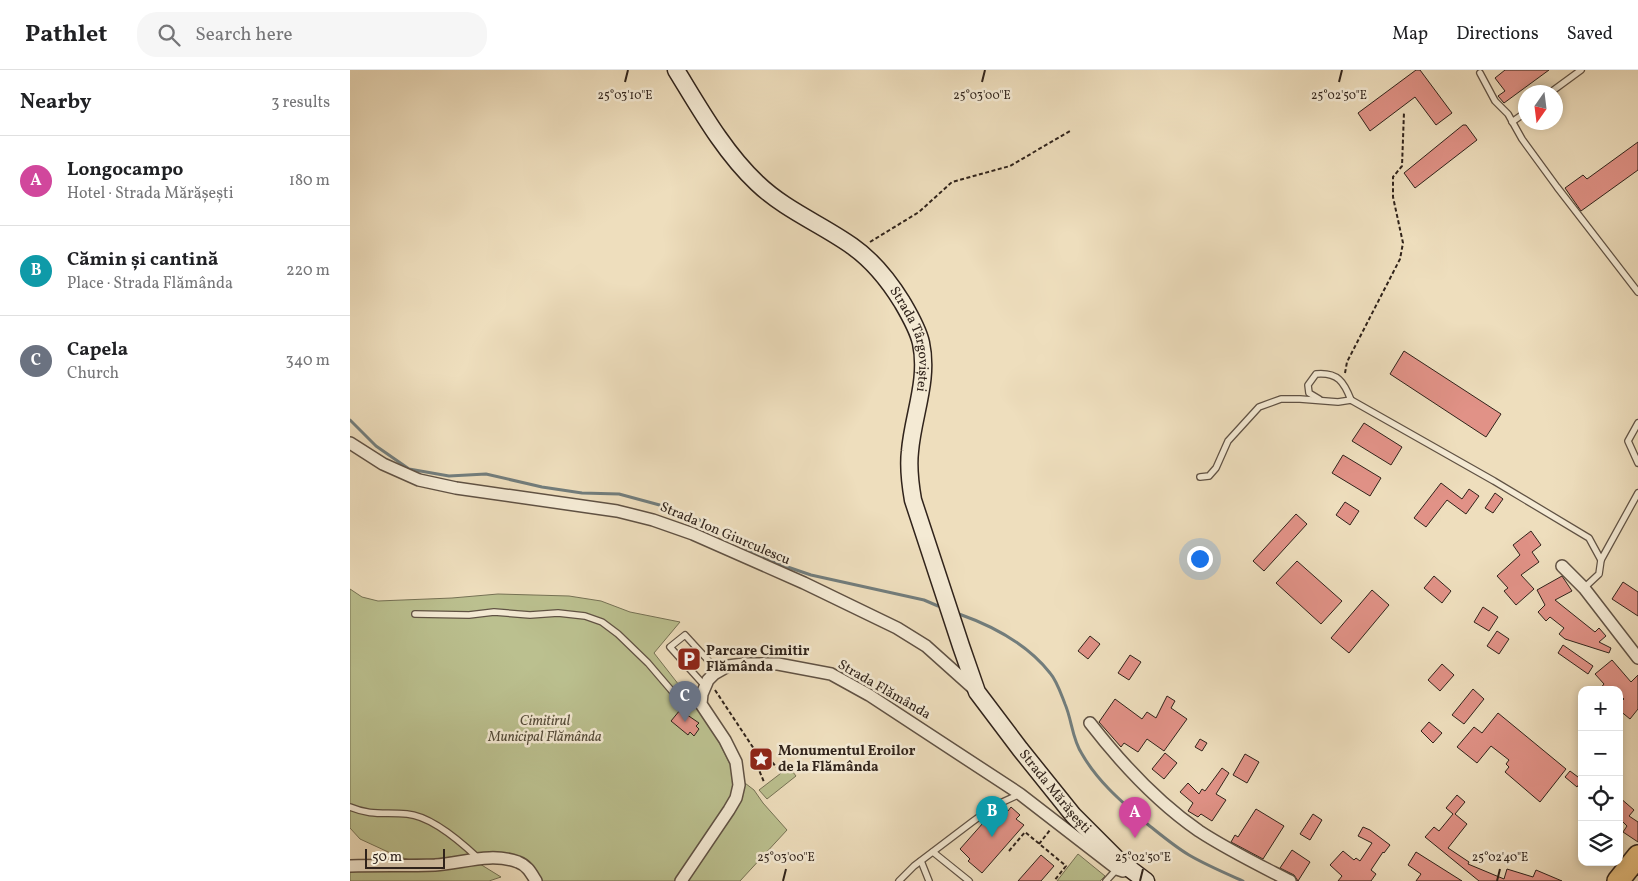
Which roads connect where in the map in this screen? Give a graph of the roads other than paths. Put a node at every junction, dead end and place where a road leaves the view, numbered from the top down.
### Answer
1 (676, 70) edge
2 (1581, 70) edge
3 (1480, 73) dead end
4 (1561, 85) edge
5 (1518, 118) edge
6 (1512, 122) junction
7 (1638, 292) edge
8 (1351, 400) junction
9 (1322, 401) junction
10 (1638, 423) edge
11 (350, 443) edge
12 (1638, 463) edge
13 (1200, 477) dead end
14 (1638, 493) edge
15 (1601, 560) junction
16 (1562, 566) dead end
17 (1584, 588) junction
18 (415, 614) dead end
19 (1638, 658) edge
20 (718, 671) junction
21 (705, 687) junction
22 (978, 692) junction
23 (1090, 723) dead end
24 (1020, 794) junction
25 (350, 807) edge
26 (933, 852) junction
27 (1638, 856) edge
28 (478, 858) junction
29 (921, 861) junction
30 (350, 866) edge
31 (1117, 869) junction
32 (536, 881) edge
33 (681, 881) edge
34 (899, 881) edge
35 (929, 881) edge
36 (969, 881) edge
37 (1106, 881) edge
38 (1145, 881) edge
39 (1290, 881) edge
40 (1618, 881) edge

1 - 22 main road, Strada Târgoviștei
2 - 4 lane
3 - 6 lane
5 - 6 lane
6 - 7 lane
8 - 9 lane
8 - 9 lane
8 - 15 lane
9 - 13 lane
10 - 12 lane
11 - 22 street, Strada Ion Giurculescu
14 - 15 lane
15 - 17 lane
16 - 17 street
17 - 19 street
18 - 21 lane
20 - 21 street, Strada Flămânda
20 - 21 lane
20 - 24 street, Strada Flămânda
21 - 33 street
22 - 38 main road, Strada Mărășești
23 - 39 street
24 - 26 lane
24 - 31 street, Strada Flămânda
25 - 28 lane
26 - 29 lane
26 - 36 lane
27 - 40 highway
28 - 30 street
28 - 32 street
29 - 34 lane
29 - 35 lane
31 - 37 lane
31 - 38 street, Strada Flămânda

